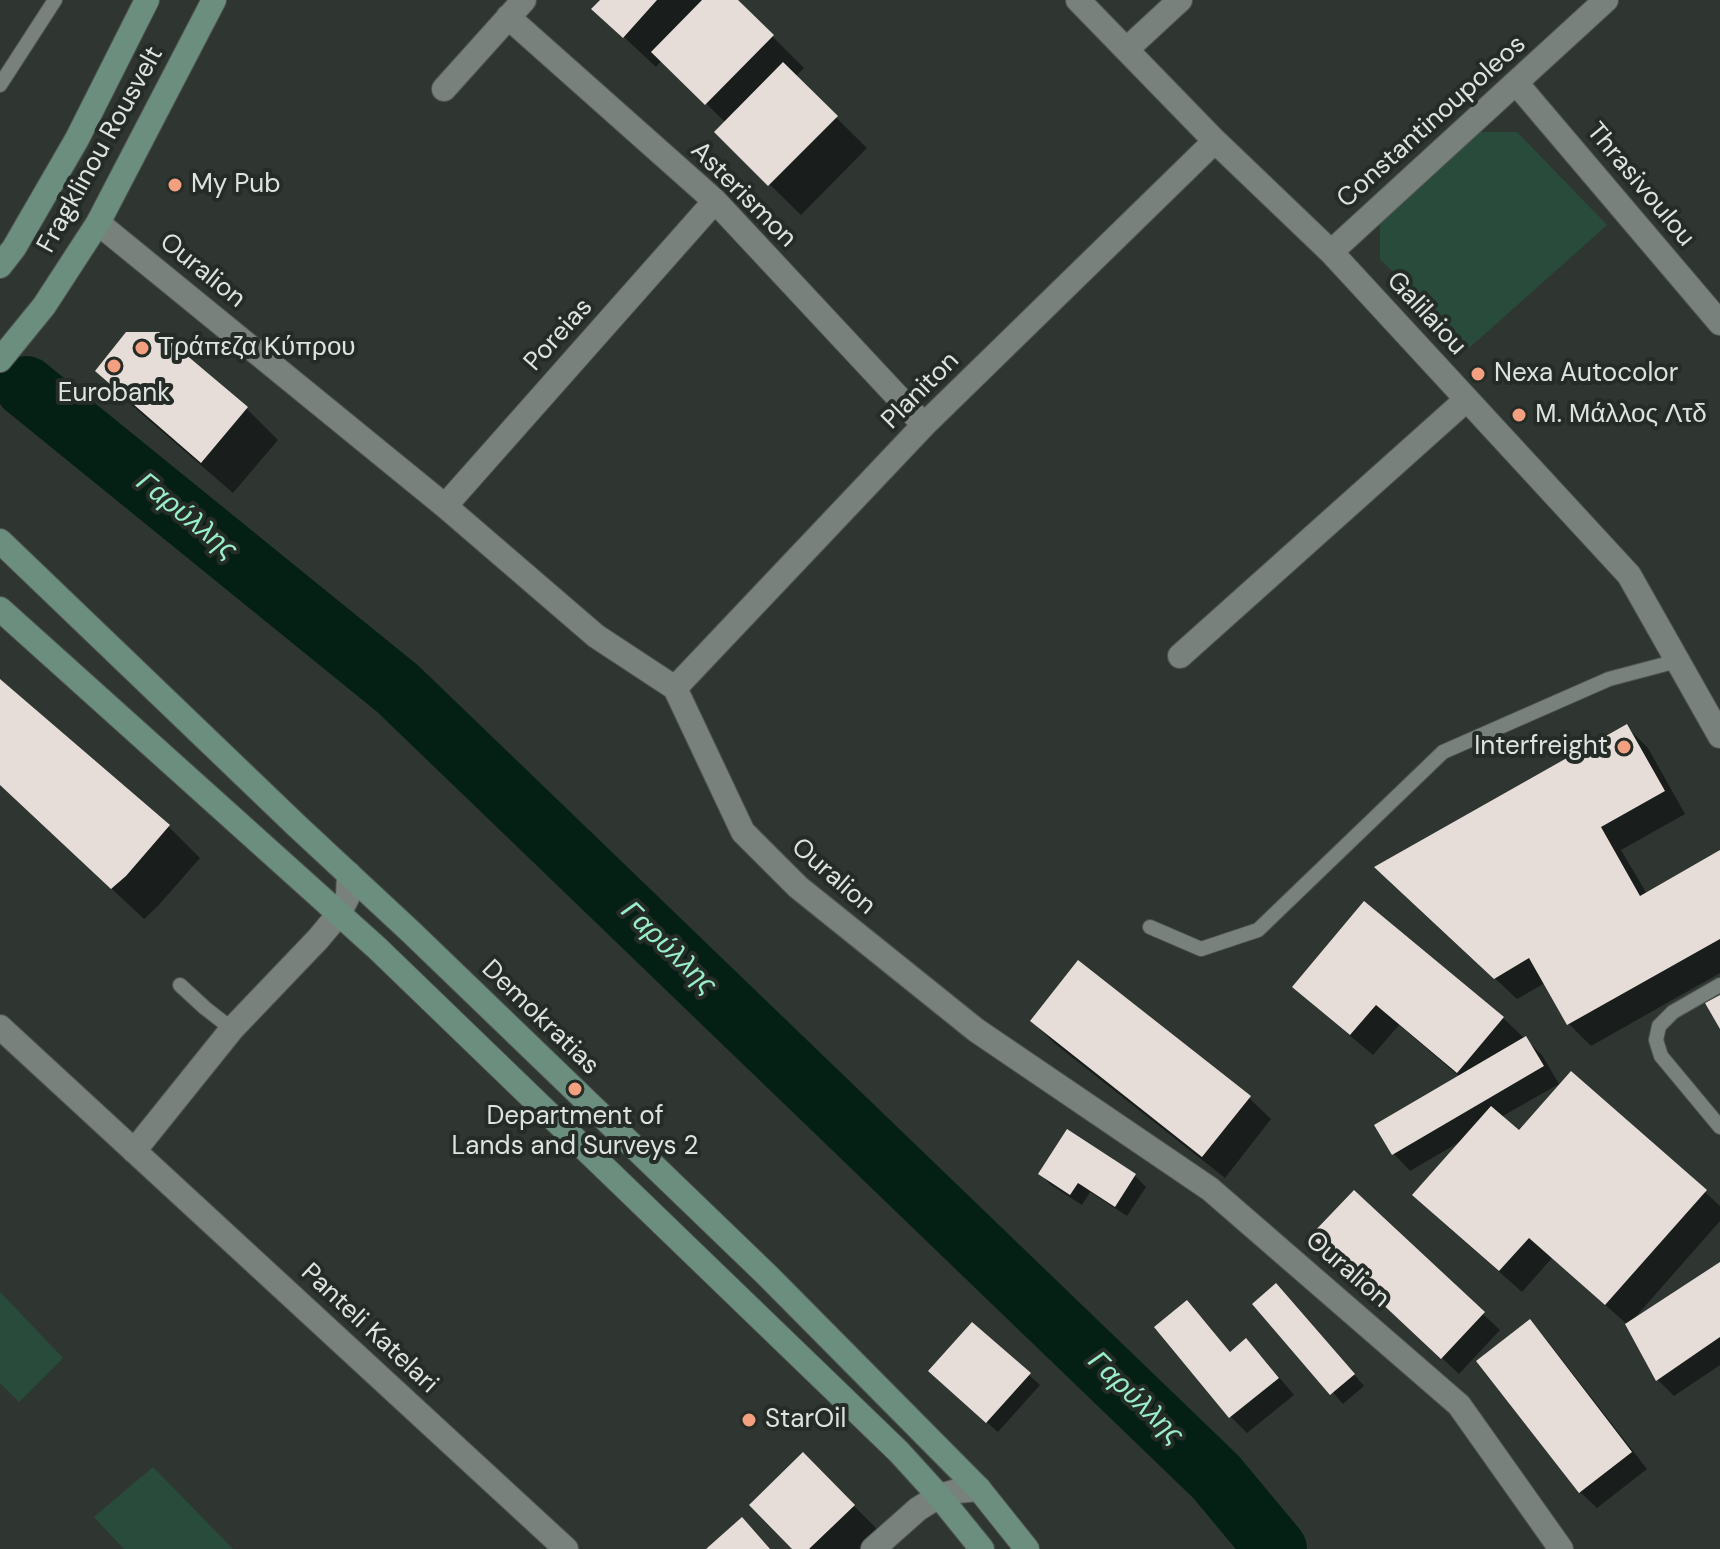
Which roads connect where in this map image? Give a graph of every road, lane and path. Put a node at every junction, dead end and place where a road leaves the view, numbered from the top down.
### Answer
1 (55, 0) edge
2 (147, 0) edge
3 (214, 0) edge
4 (1078, 0) edge
5 (1180, 0) edge
6 (1606, 0) edge
7 (516, 9) edge
8 (1127, 49) junction
9 (1517, 84) junction
10 (0, 85) edge
11 (444, 89) dead end
12 (1215, 141) junction
13 (715, 201) junction
14 (98, 223) junction
15 (1331, 252) junction
16 (0, 266) edge
17 (1720, 323) edge
18 (0, 360) edge
19 (1466, 400) junction
20 (924, 425) junction
21 (445, 506) junction
22 (0, 541) edge
23 (0, 609) edge
24 (1180, 656) dead end
25 (1677, 661) junction
26 (675, 688) junction
27 (1720, 736) edge
28 (349, 874) junction
29 (339, 914) junction
30 (1150, 927) dead end
31 (180, 985) dead end
32 (1720, 985) edge
33 (0, 1027) edge
34 (232, 1029) junction
35 (1720, 1127) edge
36 (134, 1151) junction
37 (979, 1489) junction
38 (939, 1496) junction
39 (556, 1545) edge
40 (873, 1549) edge
41 (982, 1549) edge
42 (1027, 1549) edge
43 (1561, 1549) edge

1 - 10 lane
2 - 16 street, Fragklinou Rousvelt
3 - 14 street, Fragklinou Rousvelt
4 - 8 street, Galilaiou
5 - 8 street
6 - 9 street, Constantinoupoleos
7 - 11 street
7 - 13 street, Asterismon
8 - 12 street, Galilaiou
9 - 15 street, Constantinoupoleos
9 - 17 street, Thrasivoulou
12 - 15 street, Galilaiou
12 - 20 street, Planiton
13 - 20 street, Asterismon
13 - 21 street, Poreias
14 - 18 street, Fragklinou Rousvelt
14 - 21 street, Ouralion
15 - 19 street, Galilaiou
19 - 24 street
19 - 25 street, Galilaiou
20 - 26 street, Planiton
21 - 26 street, Ouralion
22 - 28 street, Demokratias
23 - 29 street
25 - 27 street, Galilaiou
25 - 30 lane
26 - 43 street, Ouralion
28 - 29 street
28 - 37 street, Demokratias
29 - 34 street
29 - 38 street
31 - 34 lane
32 - 35 lane
33 - 36 street, Panteli Katelari
34 - 36 street
36 - 39 street, Panteli Katelari
37 - 38 street
37 - 42 street, Demokratias
38 - 40 street
38 - 41 street

